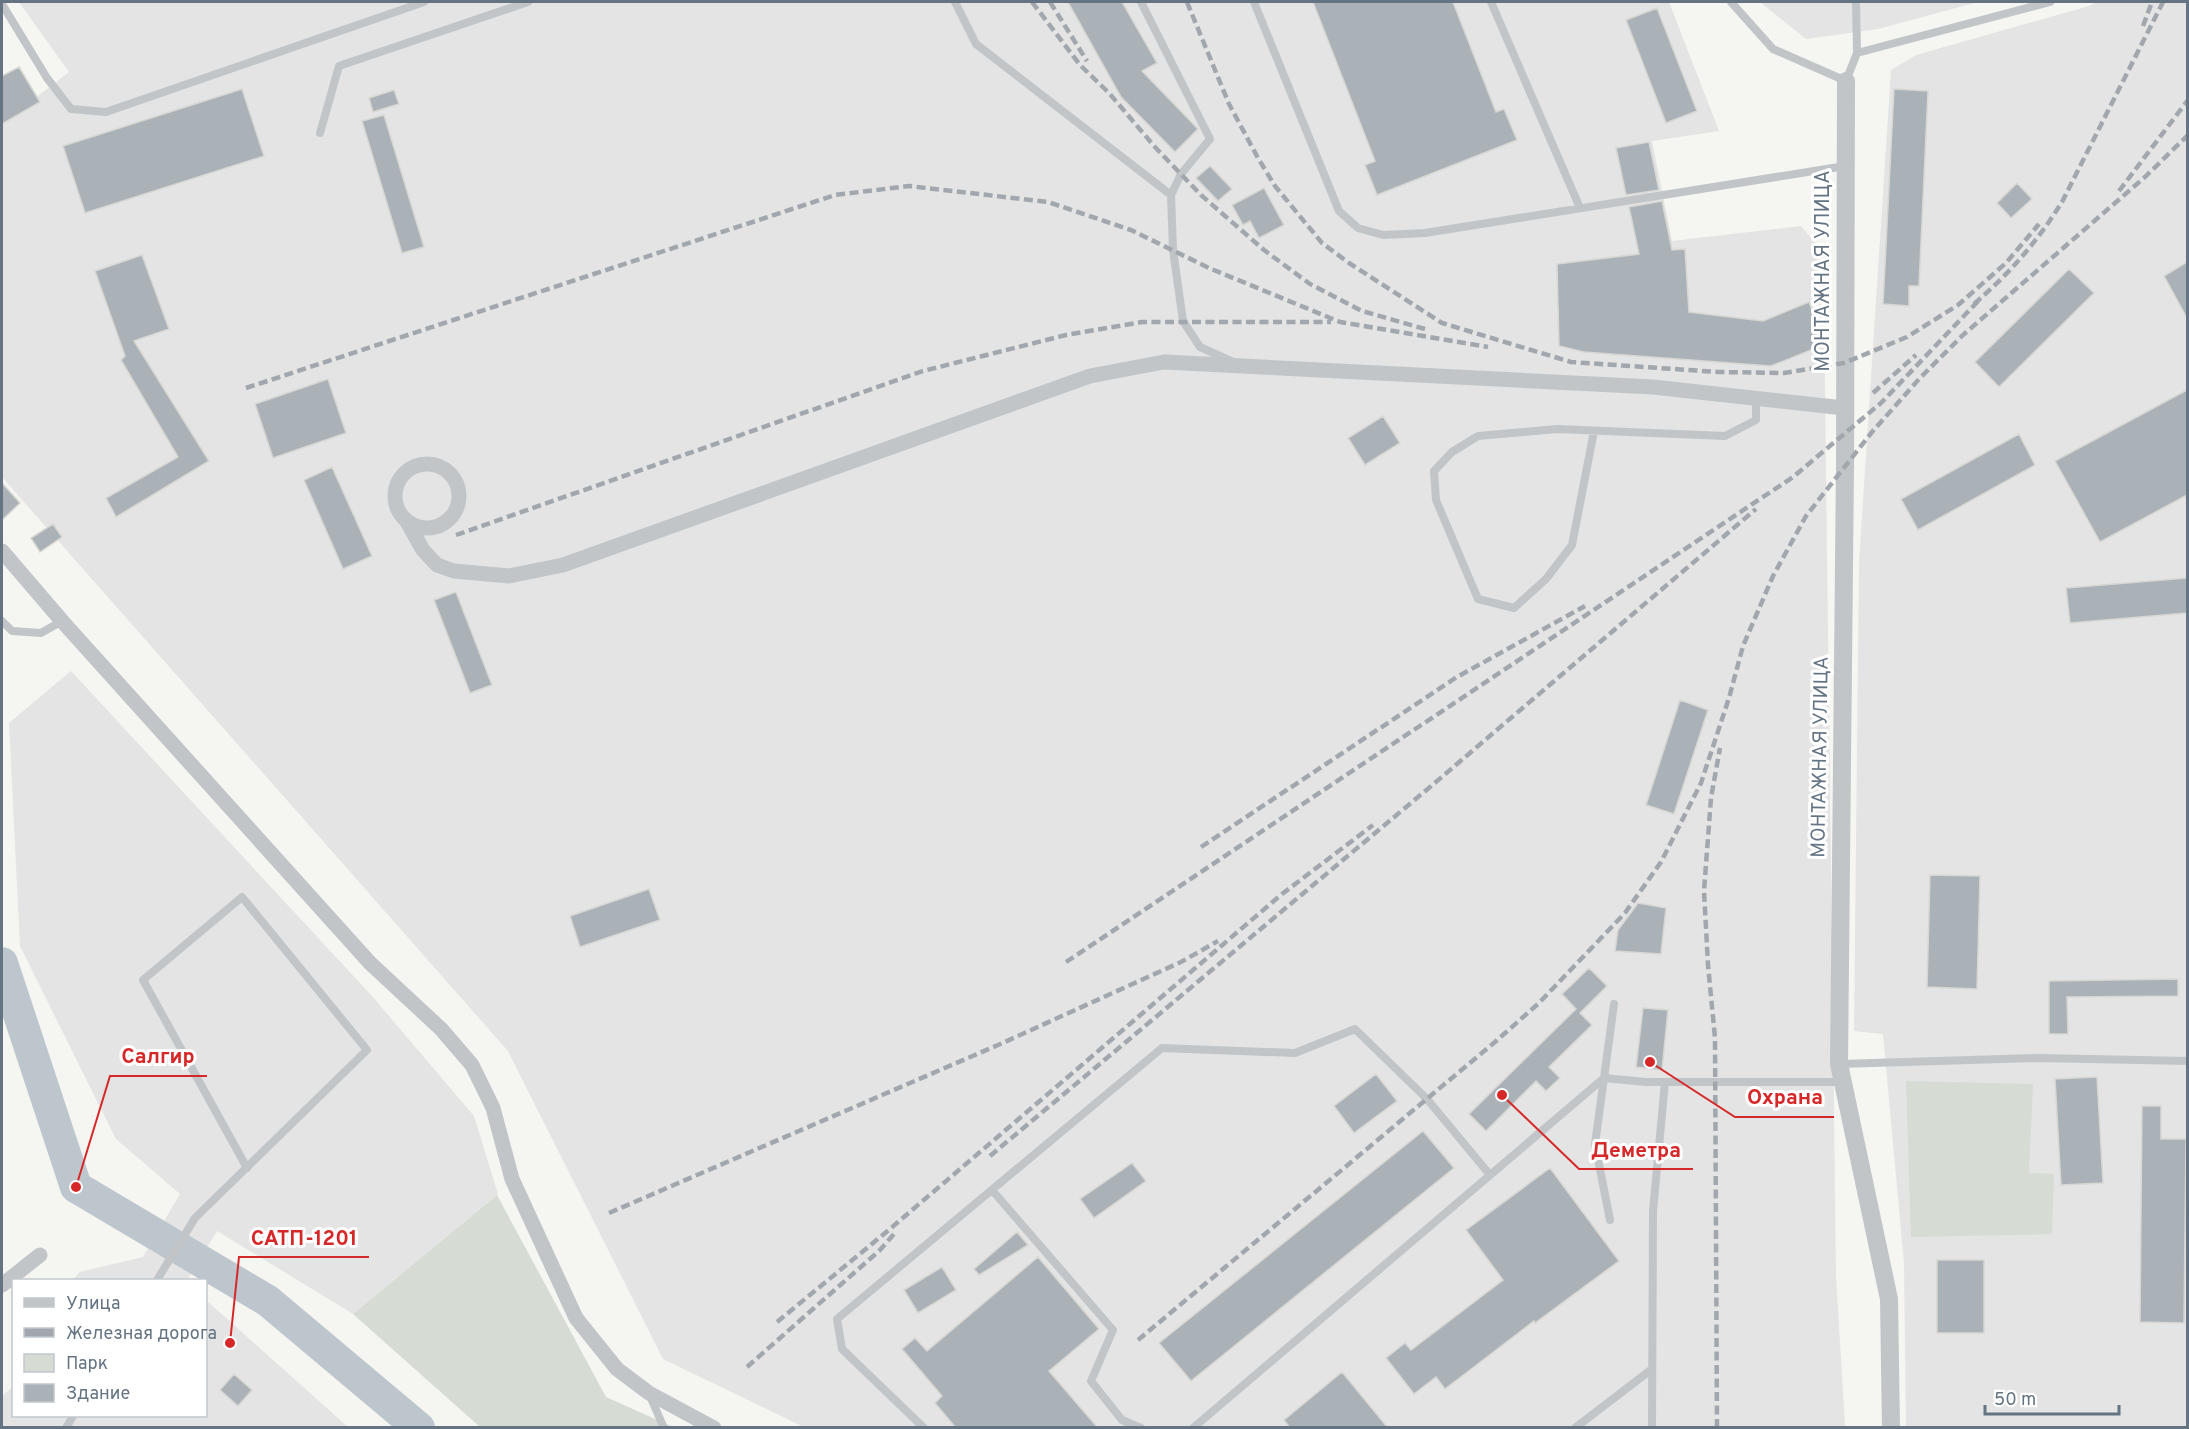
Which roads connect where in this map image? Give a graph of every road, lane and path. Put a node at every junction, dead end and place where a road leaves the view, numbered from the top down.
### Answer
1 (424, 2) edge
2 (528, 2) edge
3 (955, 2) edge
4 (1141, 2) edge
5 (1254, 2) edge
6 (1491, 2) edge
7 (1731, 2) edge
8 (1856, 2) edge
9 (2050, 2) edge
10 (2, 4) edge
11 (1857, 53) junction
12 (1846, 81) junction
13 (320, 133) dead end
14 (1845, 166) junction
15 (1171, 195) junction
16 (1580, 208) junction
17 (1240, 366) junction
18 (1756, 398) junction
19 (1844, 408) junction
20 (1594, 431) junction
21 (406, 520) junction
22 (2, 551) edge
23 (2, 621) edge
24 (62, 621) junction
25 (1614, 1004) dead end
26 (2187, 1061) edge
27 (1840, 1073) junction
28 (1604, 1078) junction
29 (1665, 1082) junction
30 (247, 1168) junction
31 (1490, 1175) junction
32 (992, 1190) junction
33 (1610, 1220) dead end
34 (40, 1255) dead end
35 (159, 1279) edge
36 (2, 1285) edge
37 (1652, 1370) junction
38 (649, 1393) junction
39 (664, 1428) edge
40 (714, 1428) edge
41 (924, 1428) edge
42 (1141, 1428) edge
43 (1193, 1428) edge
44 (1575, 1428) edge
45 (1652, 1428) edge
46 (1891, 1428) edge

1 - 10 lane
2 - 13 lane
3 - 15 lane
4 - 15 lane
5 - 16 lane
6 - 16 lane
7 - 12 lane
8 - 11 lane
9 - 11 lane
11 - 12 lane, МОНТАЖНАЯ УЛИЦА
12 - 14 street, МОНТАЖНАЯ УЛИЦА
14 - 16 lane
14 - 19 street, МОНТАЖНАЯ УЛИЦА
15 - 17 lane
17 - 18 street
17 - 21 street
18 - 19 street
18 - 20 lane
19 - 27 street, МОНТАЖНАЯ УЛИЦА
20 - 20 lane
21 - 21 street
22 - 24 street
23 - 24 lane
24 - 38 street
25 - 28 lane
26 - 27 lane
27 - 29 lane
27 - 46 street, МОНТАЖНАЯ УЛИЦА
28 - 29 lane
28 - 31 lane
28 - 33 lane
29 - 37 lane
30 - 30 lane
30 - 35 lane
31 - 32 lane
31 - 43 lane
32 - 41 lane
32 - 42 lane
34 - 36 street
37 - 44 lane
37 - 45 lane
38 - 39 lane
38 - 40 street

